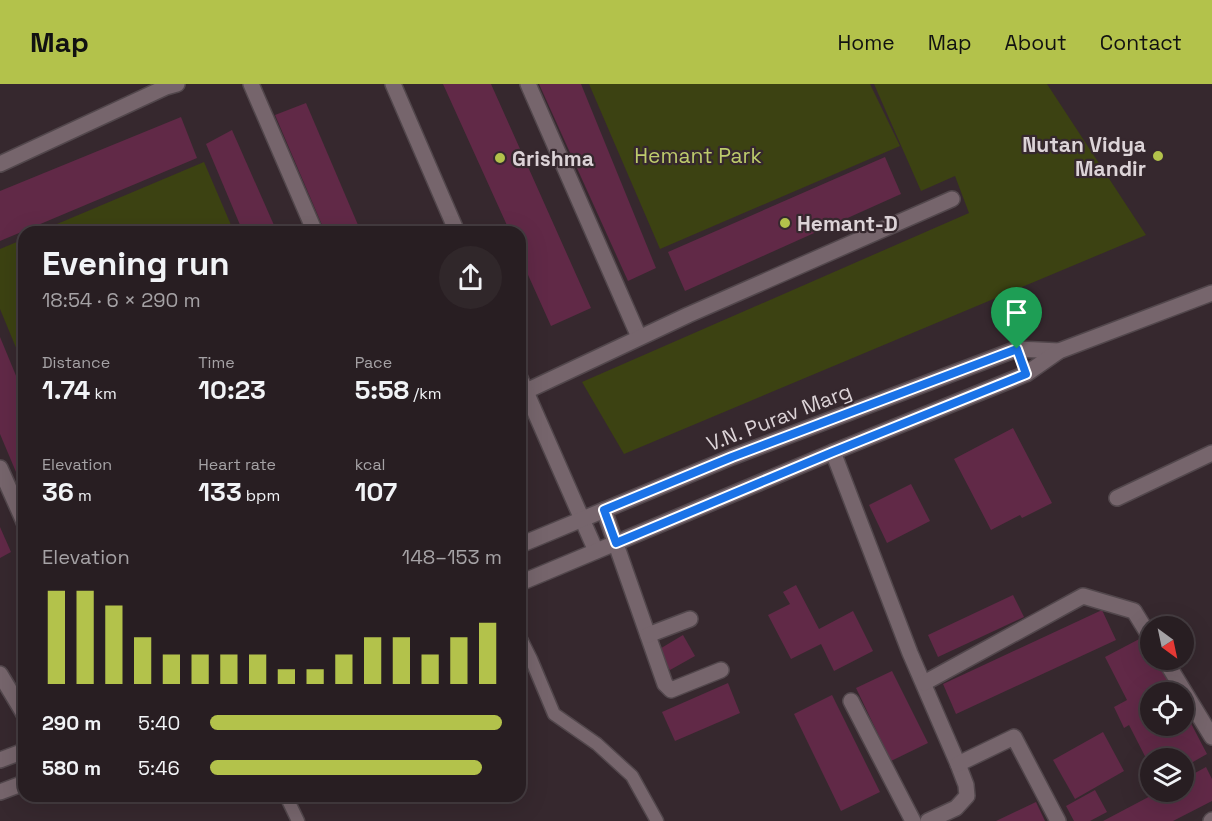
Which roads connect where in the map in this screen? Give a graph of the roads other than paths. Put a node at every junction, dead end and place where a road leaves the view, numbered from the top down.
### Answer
1 (251, 84) edge
2 (393, 84) edge
3 (528, 84) edge
4 (169, 85) edge
5 (0, 164) edge
6 (952, 199) dead end
7 (312, 226) edge
8 (454, 226) edge
9 (1212, 293) edge
10 (639, 338) junction
11 (1017, 349) junction
12 (1059, 351) junction
13 (1026, 374) junction
14 (526, 386) edge
15 (526, 397) edge
16 (833, 452) junction
17 (1212, 453) edge
18 (0, 468) edge
19 (1117, 498) dead end
20 (18, 508) edge
21 (604, 510) junction
22 (582, 519) junction
23 (526, 542) edge
24 (616, 543) junction
25 (596, 551) junction
26 (526, 580) edge
27 (690, 619) dead end
28 (1140, 621) edge
29 (648, 635) junction
30 (526, 649) edge
31 (721, 670) dead end
32 (1170, 670) edge
33 (0, 674) edge
34 (924, 683) junction
35 (851, 701) dead end
36 (18, 704) edge
37 (1212, 737) edge
38 (18, 753) edge
39 (0, 760) edge
40 (958, 764) junction
41 (18, 785) edge
42 (0, 792) edge
43 (288, 802) edge
44 (296, 820) edge
45 (657, 821) edge
46 (913, 821) edge
47 (928, 821) edge
48 (1058, 821) edge

1 - 7 street
2 - 8 street
3 - 10 street
4 - 5 street
6 - 10 street
9 - 12 street, V.N. Purav Marg
10 - 14 street
11 - 12 street, V.N. Purav Marg
11 - 13 street
11 - 21 street, V.N. Purav Marg
12 - 13 street, V.N. Purav Marg
13 - 16 street, V.N. Purav Marg
15 - 22 street
16 - 24 street, V.N. Purav Marg
16 - 34 street
17 - 19 street
18 - 20 street
21 - 22 street, V.N. Purav Marg
21 - 24 street
22 - 23 street, V.N. Purav Marg
22 - 25 street
24 - 25 street, V.N. Purav Marg
24 - 29 street
25 - 26 street, V.N. Purav Marg
27 - 29 street
28 - 34 street
29 - 31 street
30 - 45 lane
32 - 37 street
33 - 36 street
34 - 40 street
35 - 46 street
38 - 39 street
40 - 47 street
40 - 48 street
41 - 42 street
43 - 44 lane

